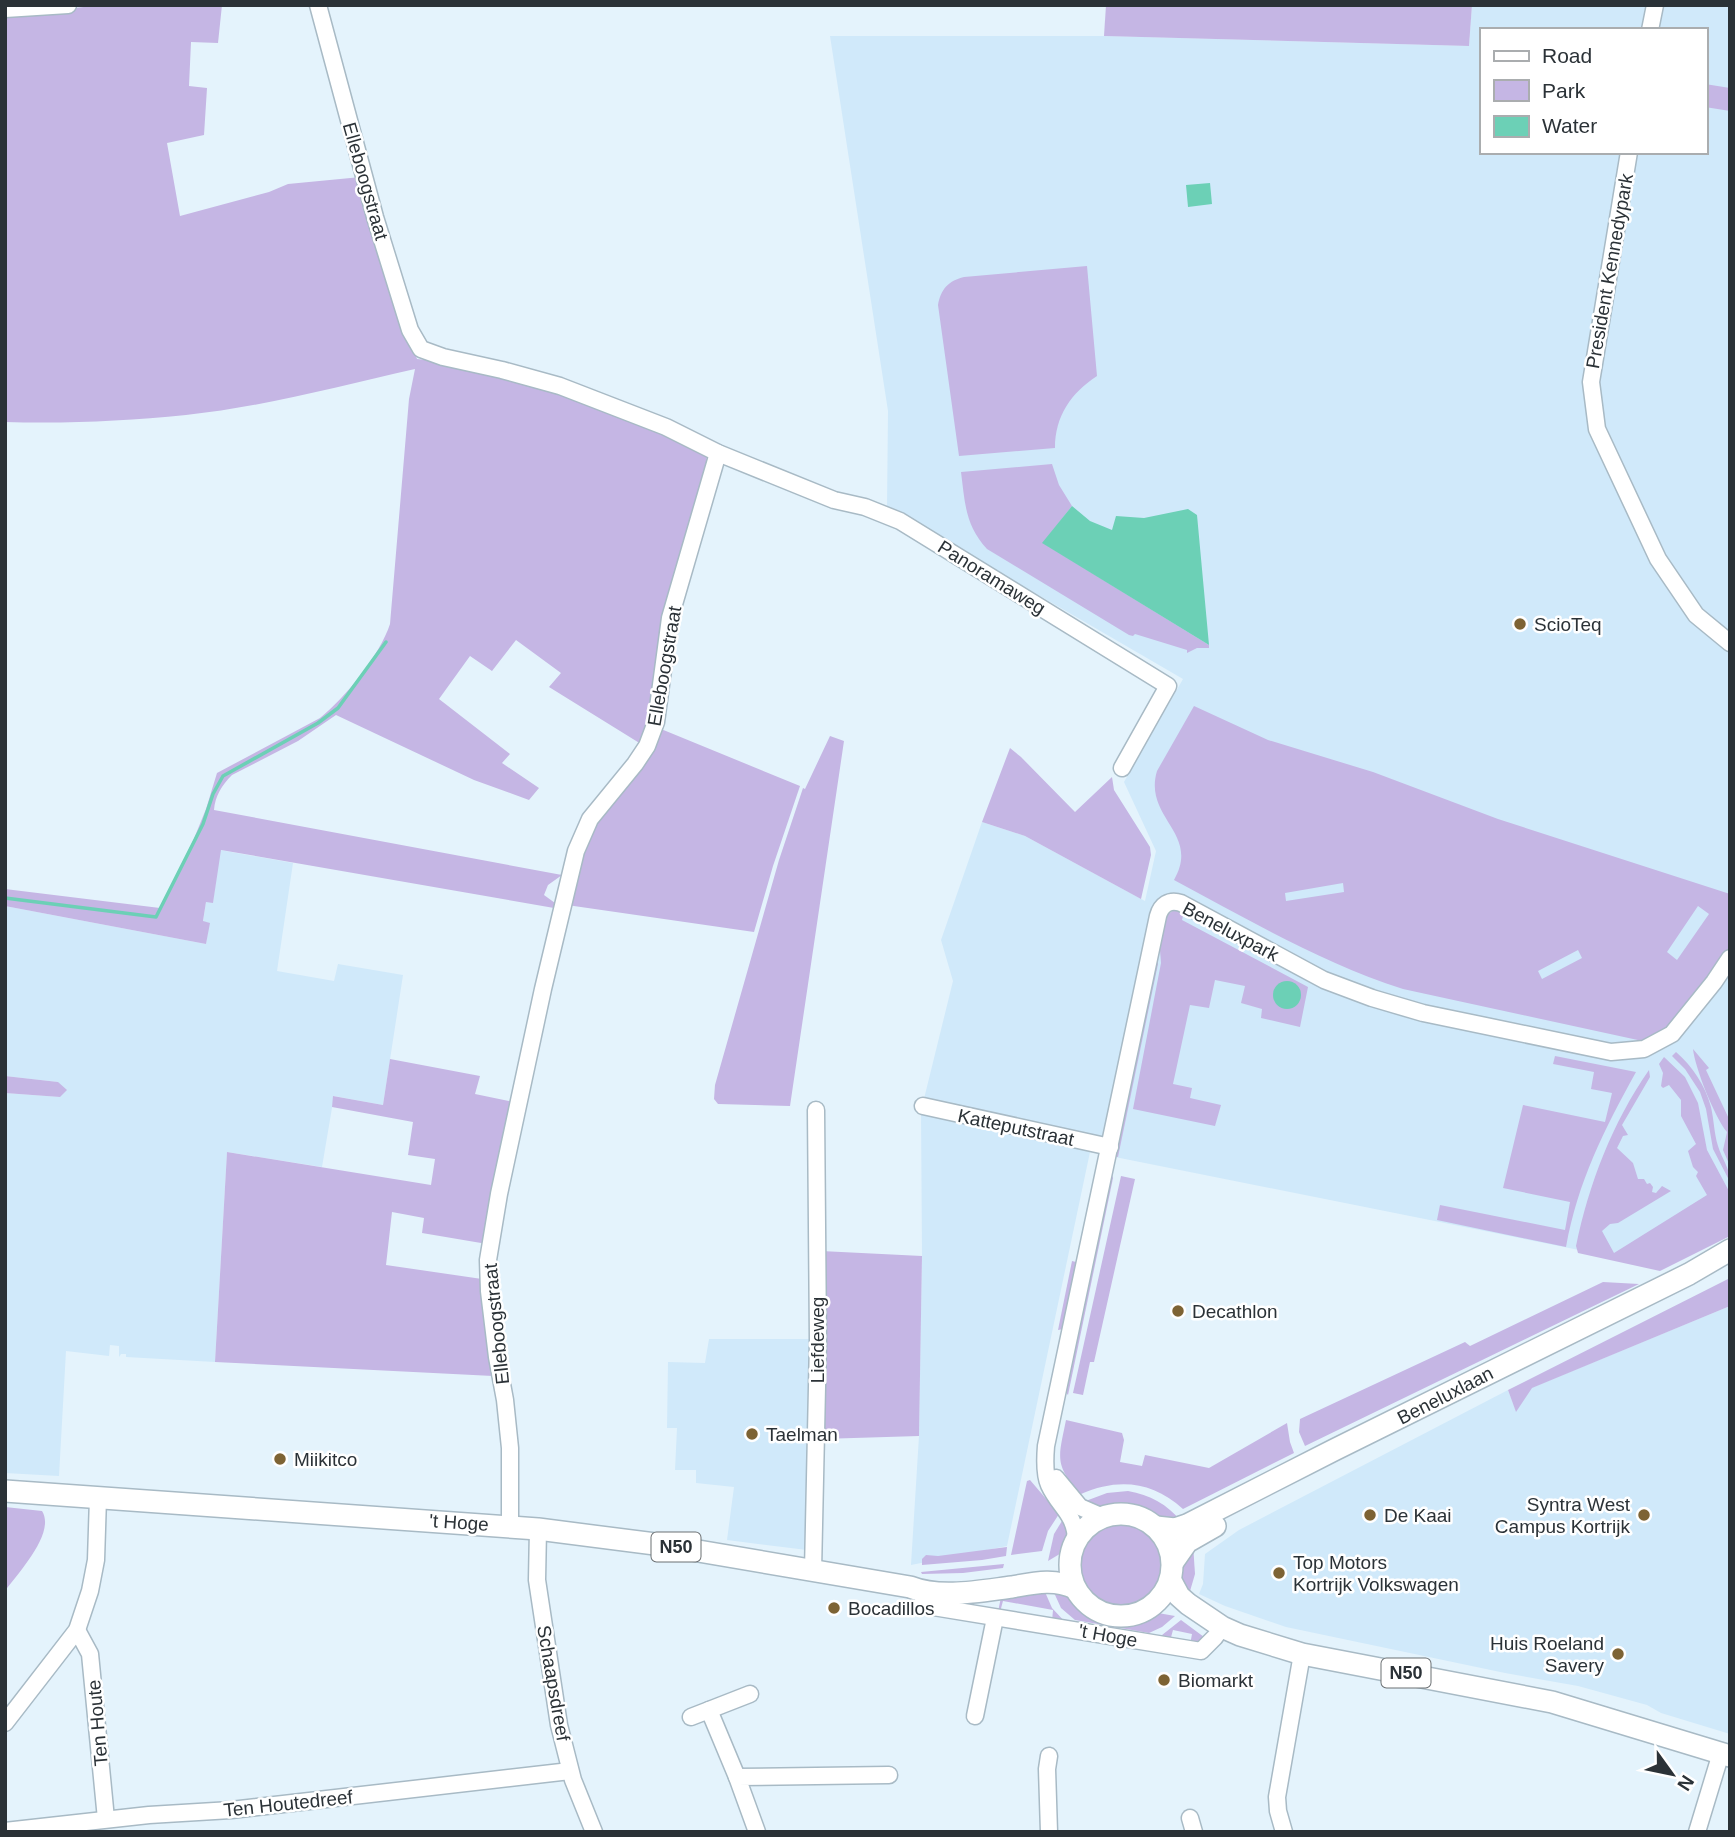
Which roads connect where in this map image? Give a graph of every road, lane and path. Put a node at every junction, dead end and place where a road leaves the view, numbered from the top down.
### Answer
1 (68, 5) edge
2 (318, 5) edge
3 (1655, 5) edge
4 (5, 9) edge
5 (1650, 28) edge
6 (1629, 154) edge
7 (718, 453) junction
8 (1730, 643) edge
9 (1122, 768) dead end
10 (1730, 958) edge
11 (923, 1106) dead end
12 (816, 1110) dead end
13 (1110, 1147) junction
14 (1730, 1250) edge
15 (1730, 1261) edge
16 (1047, 1464) junction
17 (5, 1491) edge
18 (98, 1498) junction
19 (1103, 1517) junction
20 (510, 1526) junction
21 (1156, 1527) junction
22 (538, 1529) junction
23 (1073, 1548) junction
24 (813, 1571) junction
25 (1172, 1572) junction
26 (1075, 1588) junction
27 (915, 1596) junction
28 (1151, 1607) junction
29 (995, 1618) junction
30 (77, 1630) junction
31 (1219, 1632) junction
32 (1302, 1654) junction
33 (750, 1694) dead end
34 (709, 1710) junction
35 (975, 1716) dead end
36 (691, 1717) dead end
37 (5, 1723) edge
38 (1725, 1754) edge
39 (1049, 1756) dead end
40 (570, 1771) junction
41 (889, 1775) dead end
42 (737, 1777) junction
43 (106, 1819) junction
44 (5, 1831) edge
45 (594, 1832) edge
46 (757, 1832) edge
47 (1049, 1832) edge
48 (1284, 1832) edge
49 (1697, 1832) edge

1 - 4 street
2 - 7 street, Elleboogstraat
3 - 5 street
6 - 8 street, President Kennedypark
7 - 9 street, Panoramaweg
7 - 20 street, Elleboogstraat
10 - 13 street, Beneluxpark
11 - 13 street, Katteputstraat
12 - 24 street, Liefdeweg
13 - 16 street, Beneluxpark
14 - 21 main road, Beneluxlaan
15 - 25 main road, Beneluxlaan
16 - 19 street
16 - 23 street, Beneluxpark
17 - 18 main road, 't Hoge / N50
18 - 20 main road, 't Hoge / N50
18 - 30 street
19 - 21 main road
19 - 23 main road, N50
20 - 22 main road, 't Hoge / N50
21 - 25 main road, N50
22 - 24 main road, 't Hoge / N50
22 - 40 street, Schaapsdreef
23 - 26 main road
23 - 27 main road, 't Hoge / N50
24 - 27 main road, 't Hoge / N50
25 - 28 main road
25 - 31 main road, 't Hoge / N50
26 - 27 main road, 't Hoge / N50
26 - 28 main road
27 - 29 street, 't Hoge
28 - 31 main road, 't Hoge / N50
29 - 31 street, 't Hoge
29 - 35 street
30 - 37 street
30 - 43 street, Ten Houte
31 - 32 main road, 't Hoge / N50
32 - 38 main road, 't Hoge / N50
32 - 48 street
33 - 34 street
34 - 36 street
34 - 42 street
38 - 49 street
39 - 47 street
40 - 43 street, Ten Houtedreef
40 - 45 street, Schaapsdreef
41 - 42 street
42 - 46 street
43 - 44 street, Ten Houtedreef

